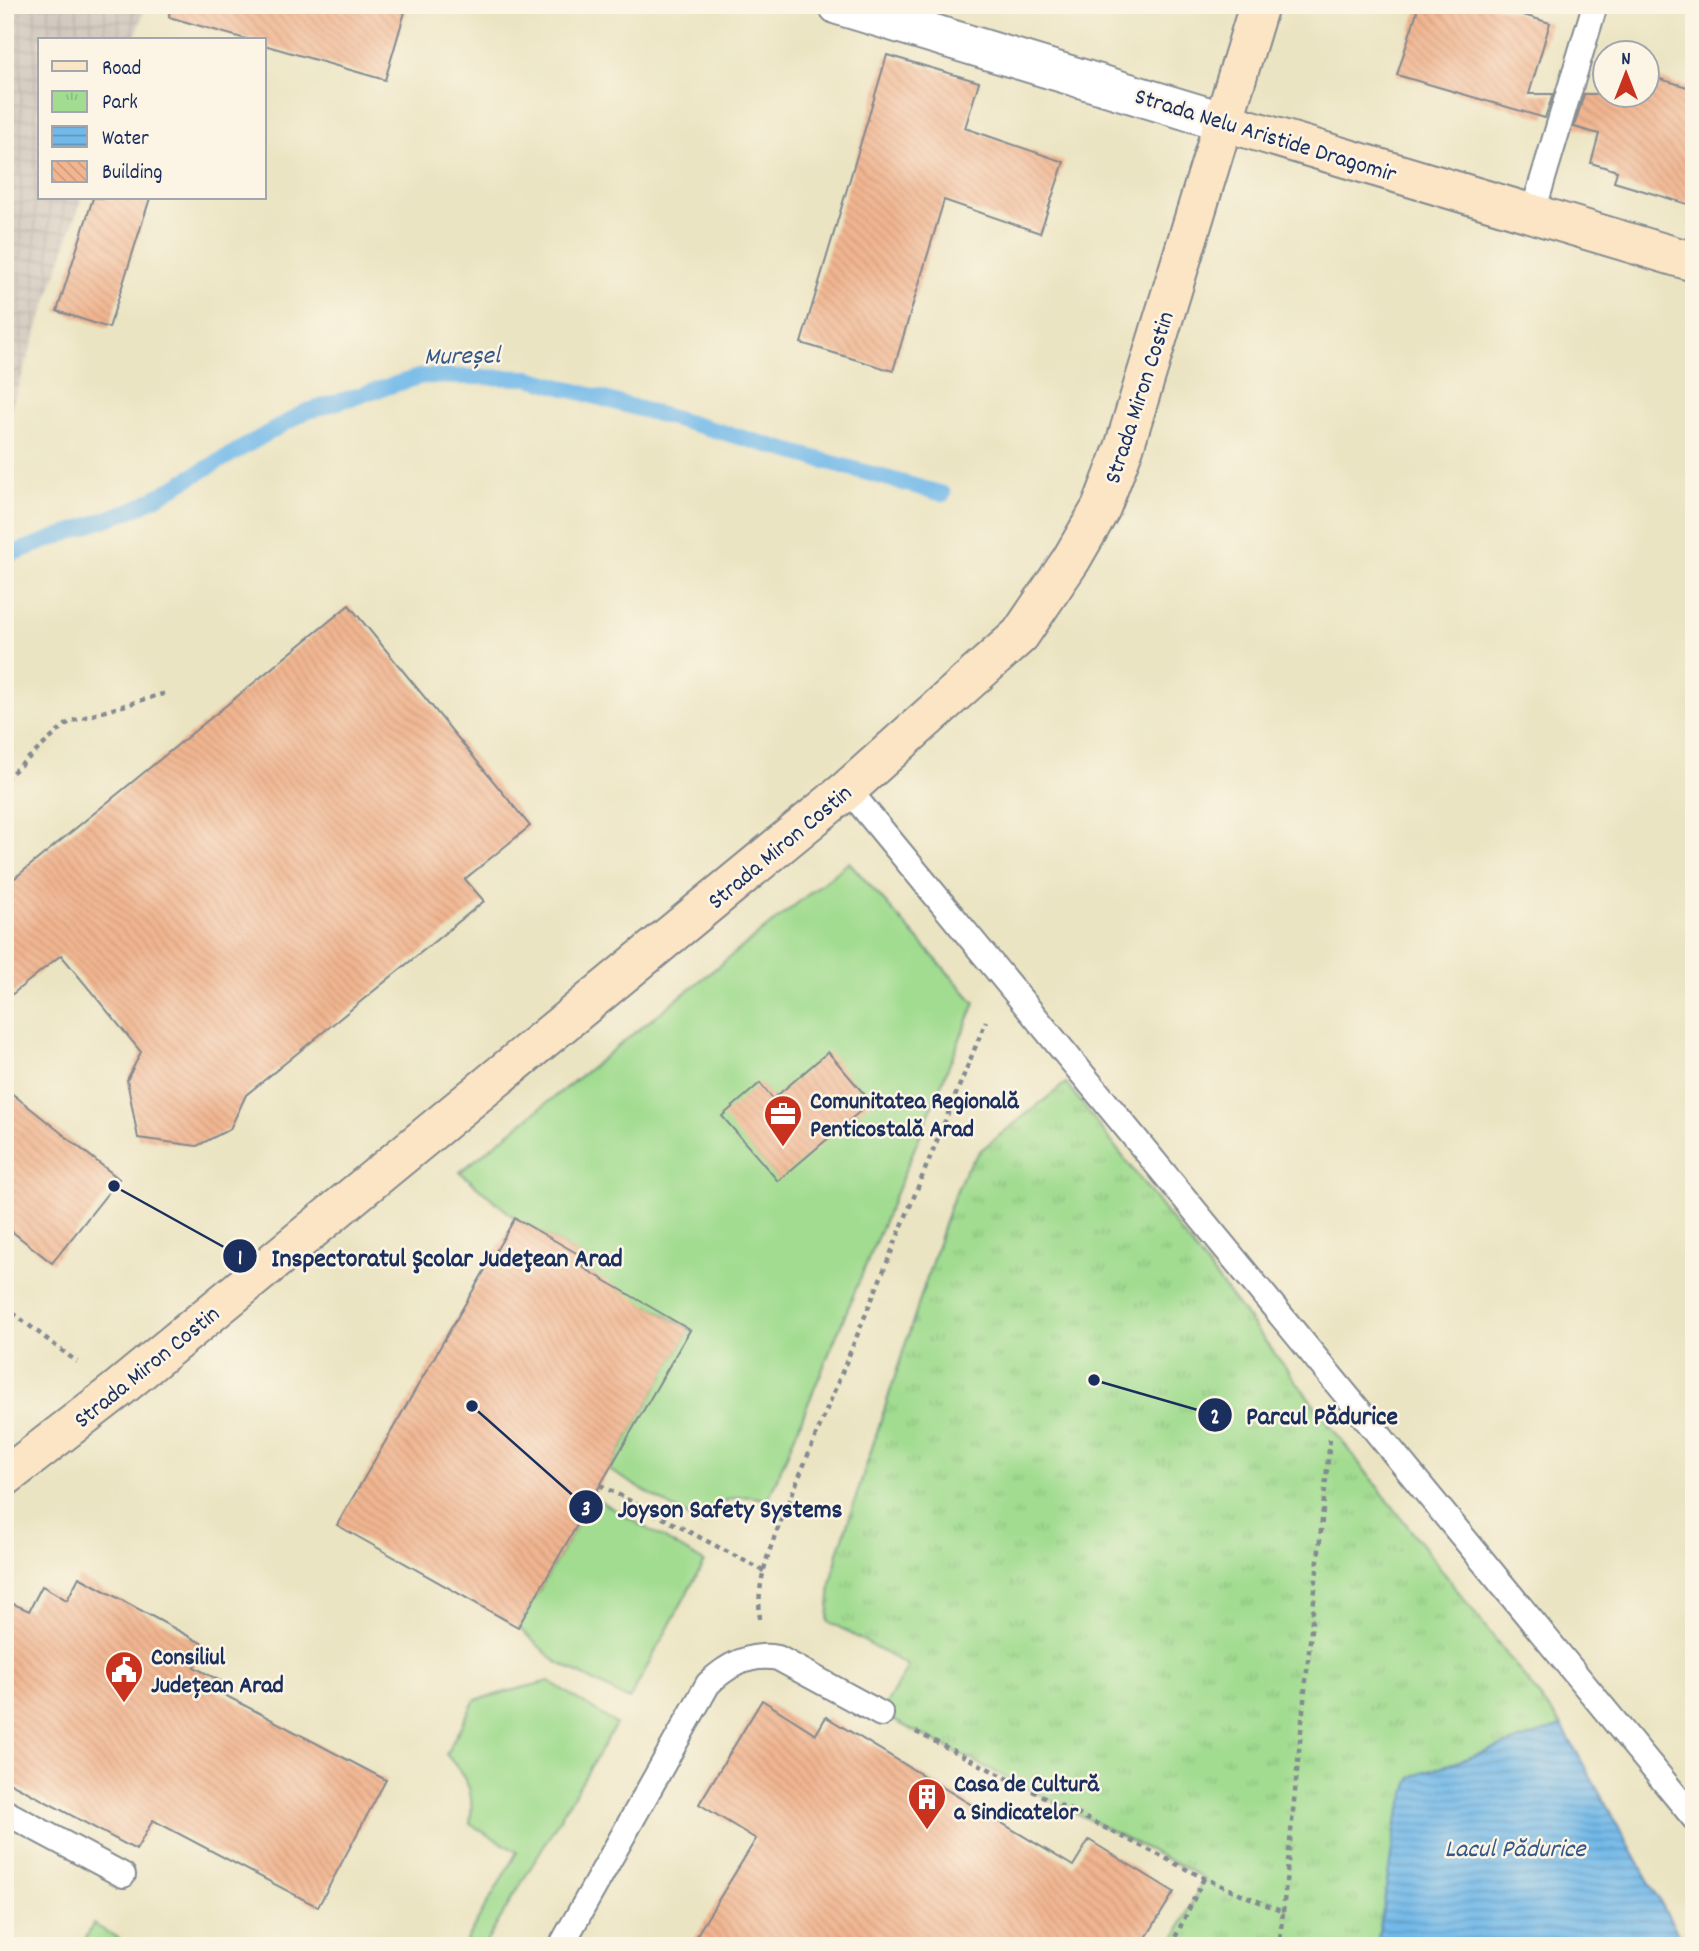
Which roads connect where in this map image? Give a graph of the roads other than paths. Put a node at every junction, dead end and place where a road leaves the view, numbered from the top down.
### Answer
1 (838, 5) edge
2 (1259, 5) edge
3 (1595, 5) edge
4 (882, 12) edge
5 (1226, 122) junction
6 (1532, 215) junction
7 (1694, 262) edge
8 (848, 789) junction
9 (7, 1474) edge
10 (881, 1714) road end
11 (5, 1812) edge
12 (1694, 1818) edge
13 (123, 1875) dead end
14 (561, 1946) edge

1 - 4 street, Strada Nelu Aristide Dragomir
2 - 5 main road, Strada Miron Costin
3 - 6 lane
4 - 5 street, Strada Nelu Aristide Dragomir
5 - 6 main road, Strada Nelu Aristide Dragomir
5 - 8 main road, Strada Miron Costin
6 - 7 main road, Strada Nelu Aristide Dragomir
8 - 9 main road, Strada Miron Costin
8 - 12 lane
10 - 14 lane
11 - 13 lane

